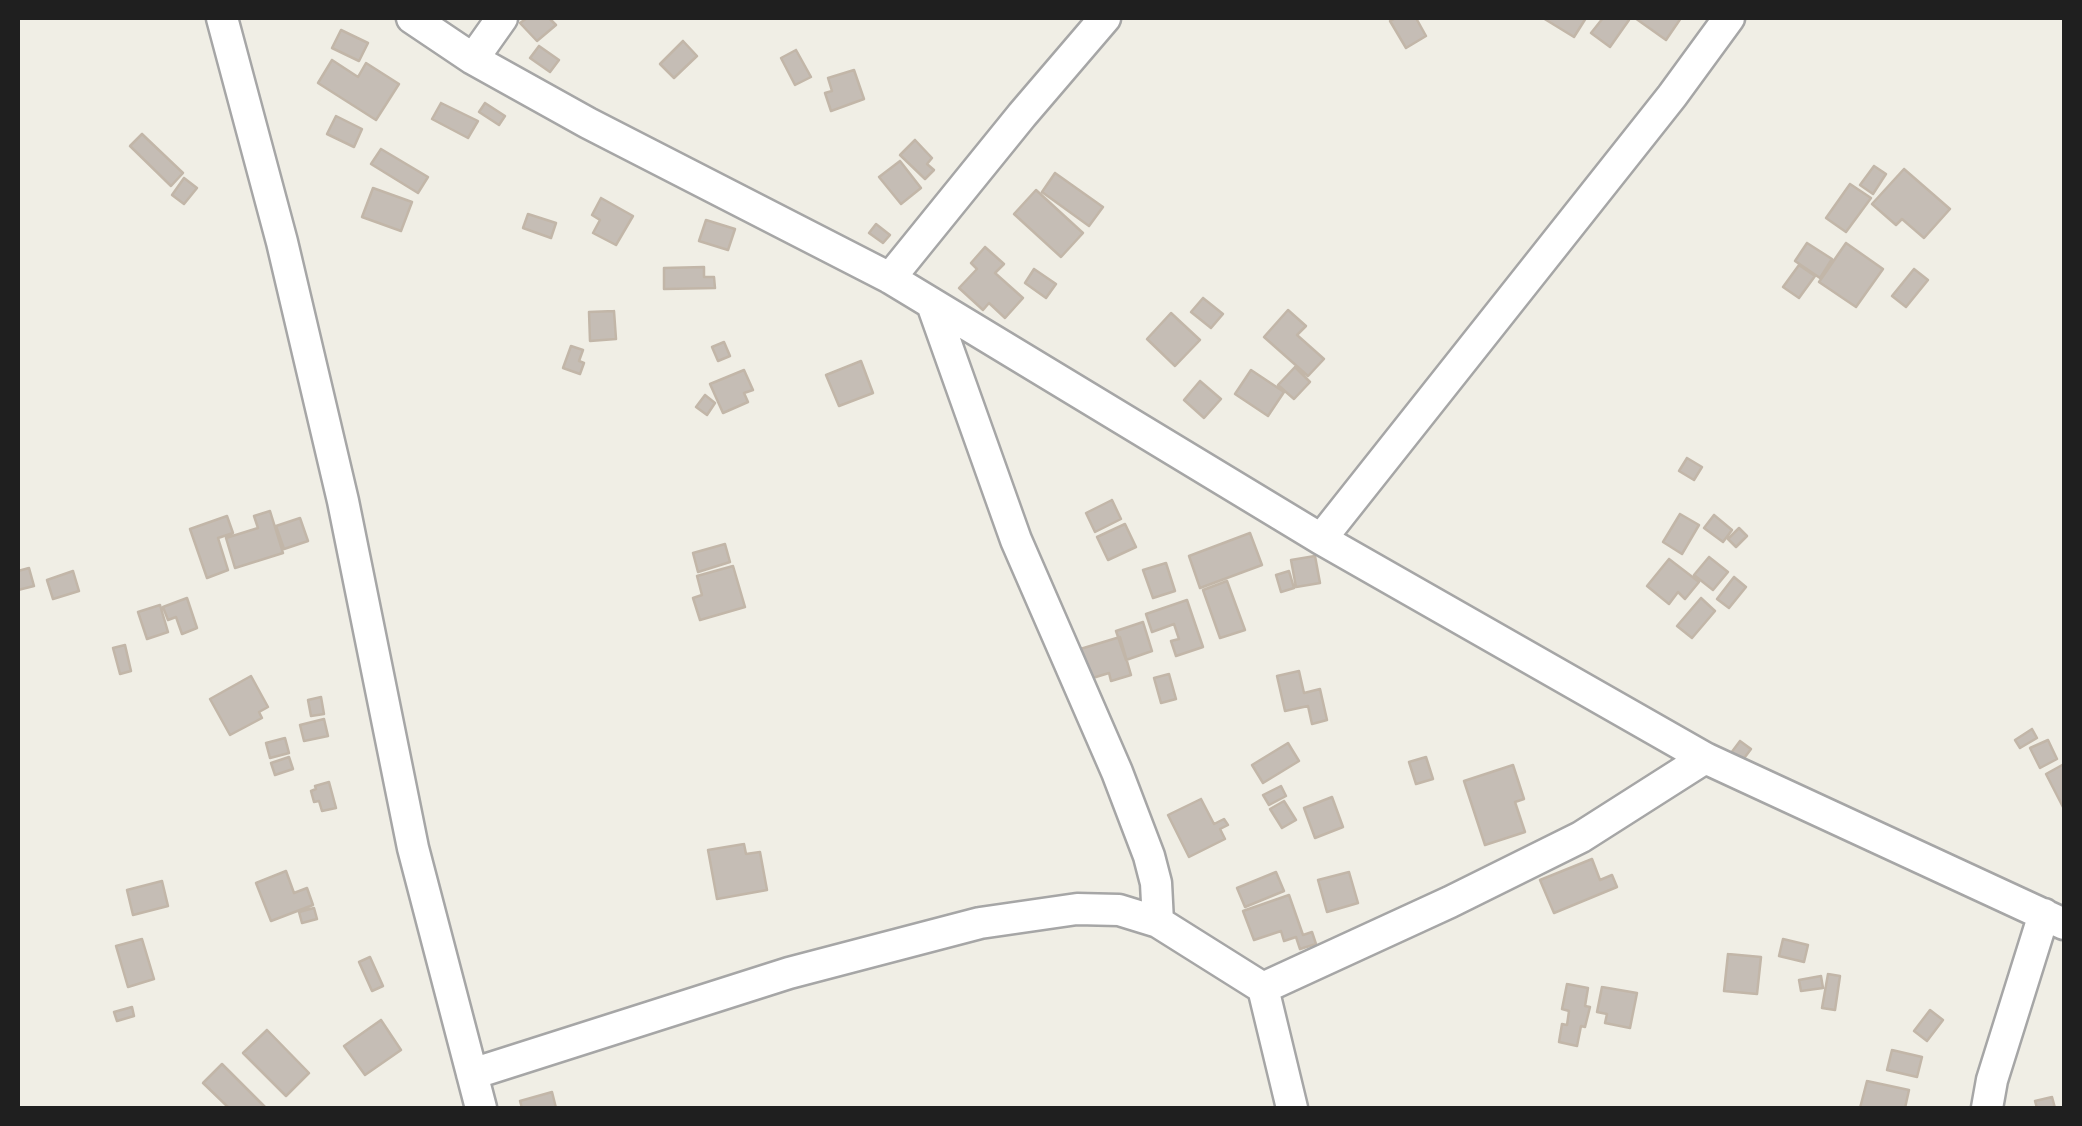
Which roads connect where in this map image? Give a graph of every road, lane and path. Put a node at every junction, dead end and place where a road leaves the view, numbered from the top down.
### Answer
1 (222, 18) edge
2 (412, 18) edge
3 (502, 18) edge
4 (1105, 18) edge
5 (1729, 18) edge
6 (473, 59) junction
7 (890, 278) junction
8 (932, 304) junction
9 (1321, 538) junction
10 (1705, 758) junction
11 (2054, 919) edge
12 (1158, 922) junction
13 (1263, 988) junction
14 (472, 1074) junction
15 (481, 1108) edge
16 (1292, 1108) edge
17 (1987, 1108) edge

1 - 14 street
2 - 6 street
3 - 6 street
4 - 7 street
5 - 9 street
6 - 7 street
7 - 8 street
8 - 9 street
8 - 12 street
9 - 10 street
10 - 11 street
10 - 13 street
11 - 17 street
12 - 13 street
12 - 14 street
13 - 16 street
14 - 15 street

